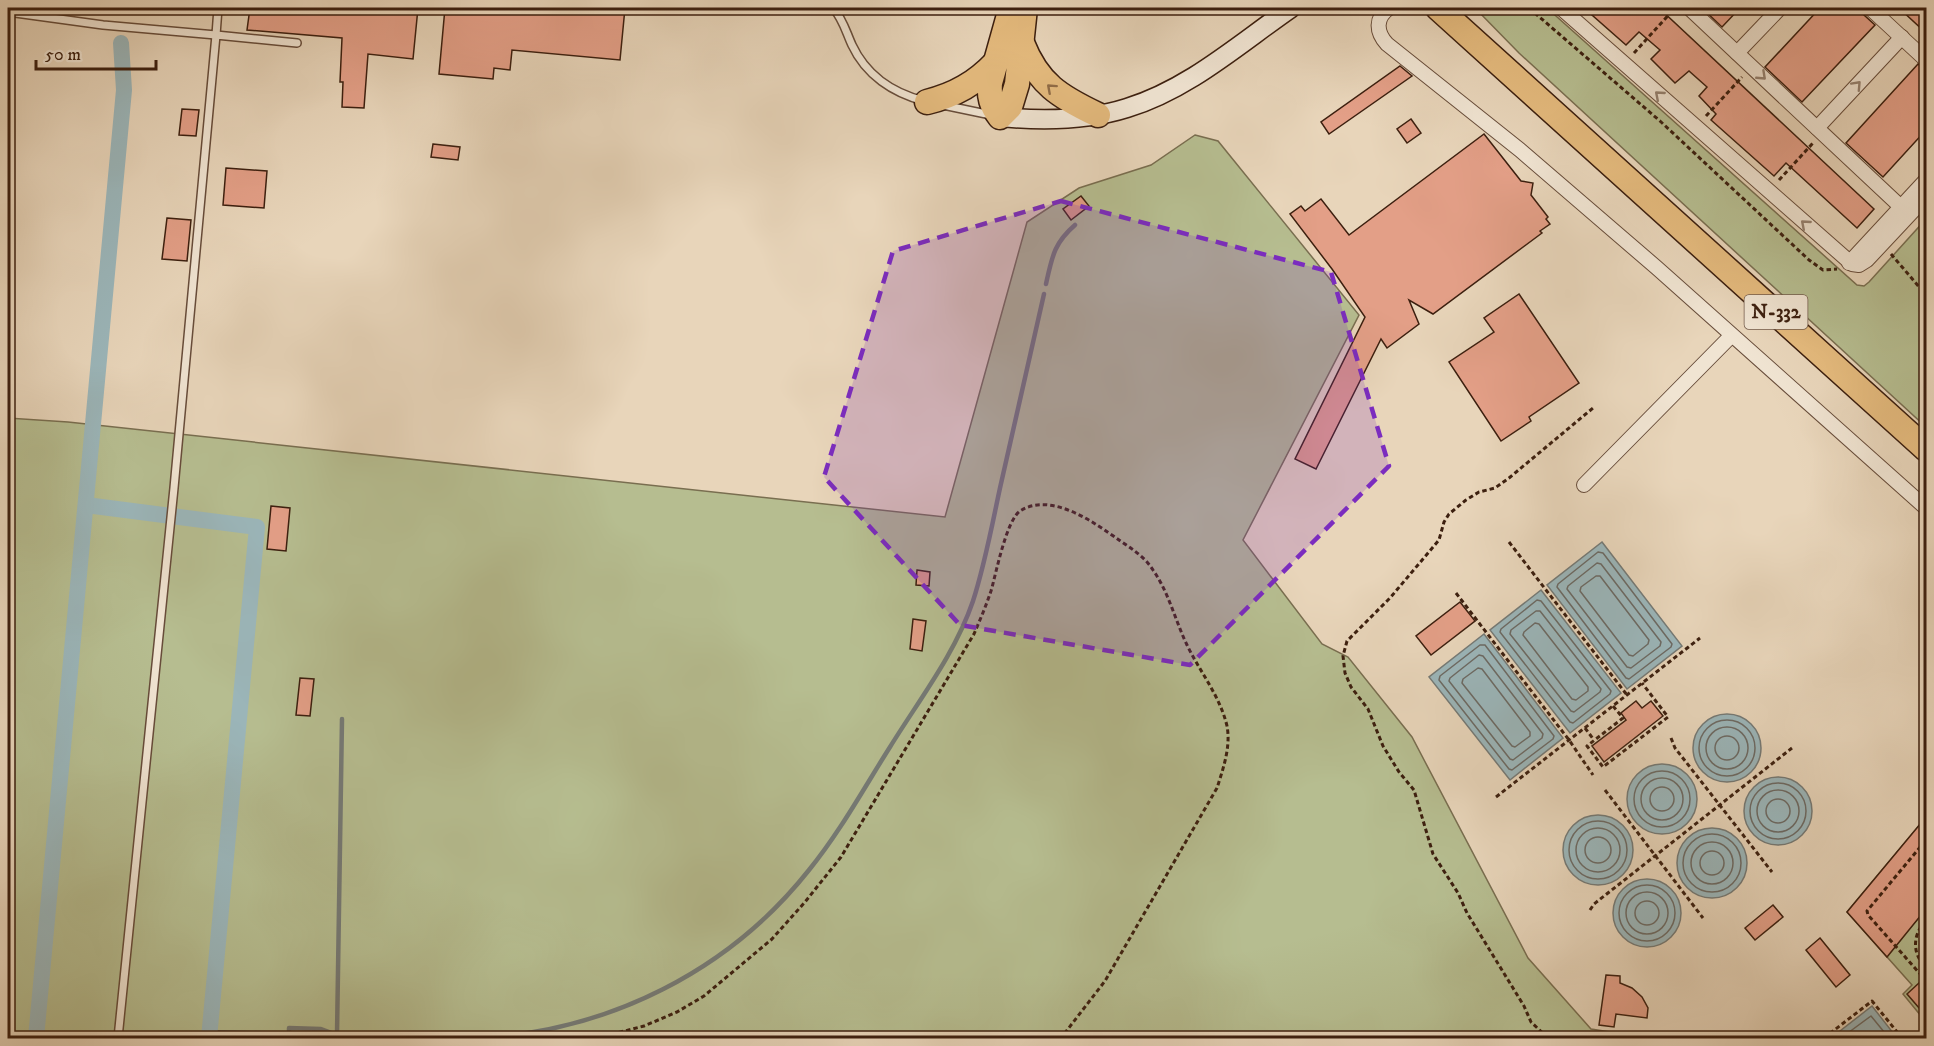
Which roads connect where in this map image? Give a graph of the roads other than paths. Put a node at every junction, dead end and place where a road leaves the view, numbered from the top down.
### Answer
1 (219, 8) edge
2 (833, 8) edge
3 (1011, 8) edge
4 (1024, 8) edge
5 (1291, 8) edge
6 (1389, 8) edge
7 (1420, 8) edge
8 (1438, 8) edge
9 (1453, 8) edge
10 (1561, 8) edge
11 (1689, 8) edge
12 (1780, 8) edge
13 (1870, 8) edge
14 (8, 12) edge
15 (216, 35) junction
16 (1902, 37) junction
17 (297, 43) dead end
18 (1022, 43) junction
19 (1737, 53) junction
20 (1926, 60) edge
21 (996, 62) junction
22 (1516, 76) junction
23 (927, 102) junction
24 (1098, 115) junction
25 (1000, 117) junction
26 (1820, 131) junction
27 (1625, 176) junction
28 (1926, 180) edge
29 (1926, 197) edge
30 (1901, 207) junction
31 (1849, 263) junction
32 (1731, 336) junction
33 (1926, 449) edge
34 (1584, 485) dead end
35 (1926, 508) edge
36 (118, 1038) edge

1 - 15 lane
2 - 23 lane
3 - 21 highway
4 - 18 highway
5 - 24 street
6 - 32 street
7 - 27 highway
8 - 22 highway, N-332
9 - 22 highway, N-332
31 -> 10 street
11 - 19 street
12 - 19 street
13 - 16 street
14 - 15 lane
15 - 17 lane
15 - 36 lane
16 - 20 street
26 -> 16 street
24 -> 18 highway
18 - 25 highway
19 -> 26 street
21 - 23 highway
21 - 25 highway
22 - 27 highway, N-332
23 - 25 lane
24 - 25 street
26 - 30 street
27 - 33 highway, N-332
28 - 30 street
29 - 31 street
30 - 31 street
32 - 34 street
32 - 35 street

